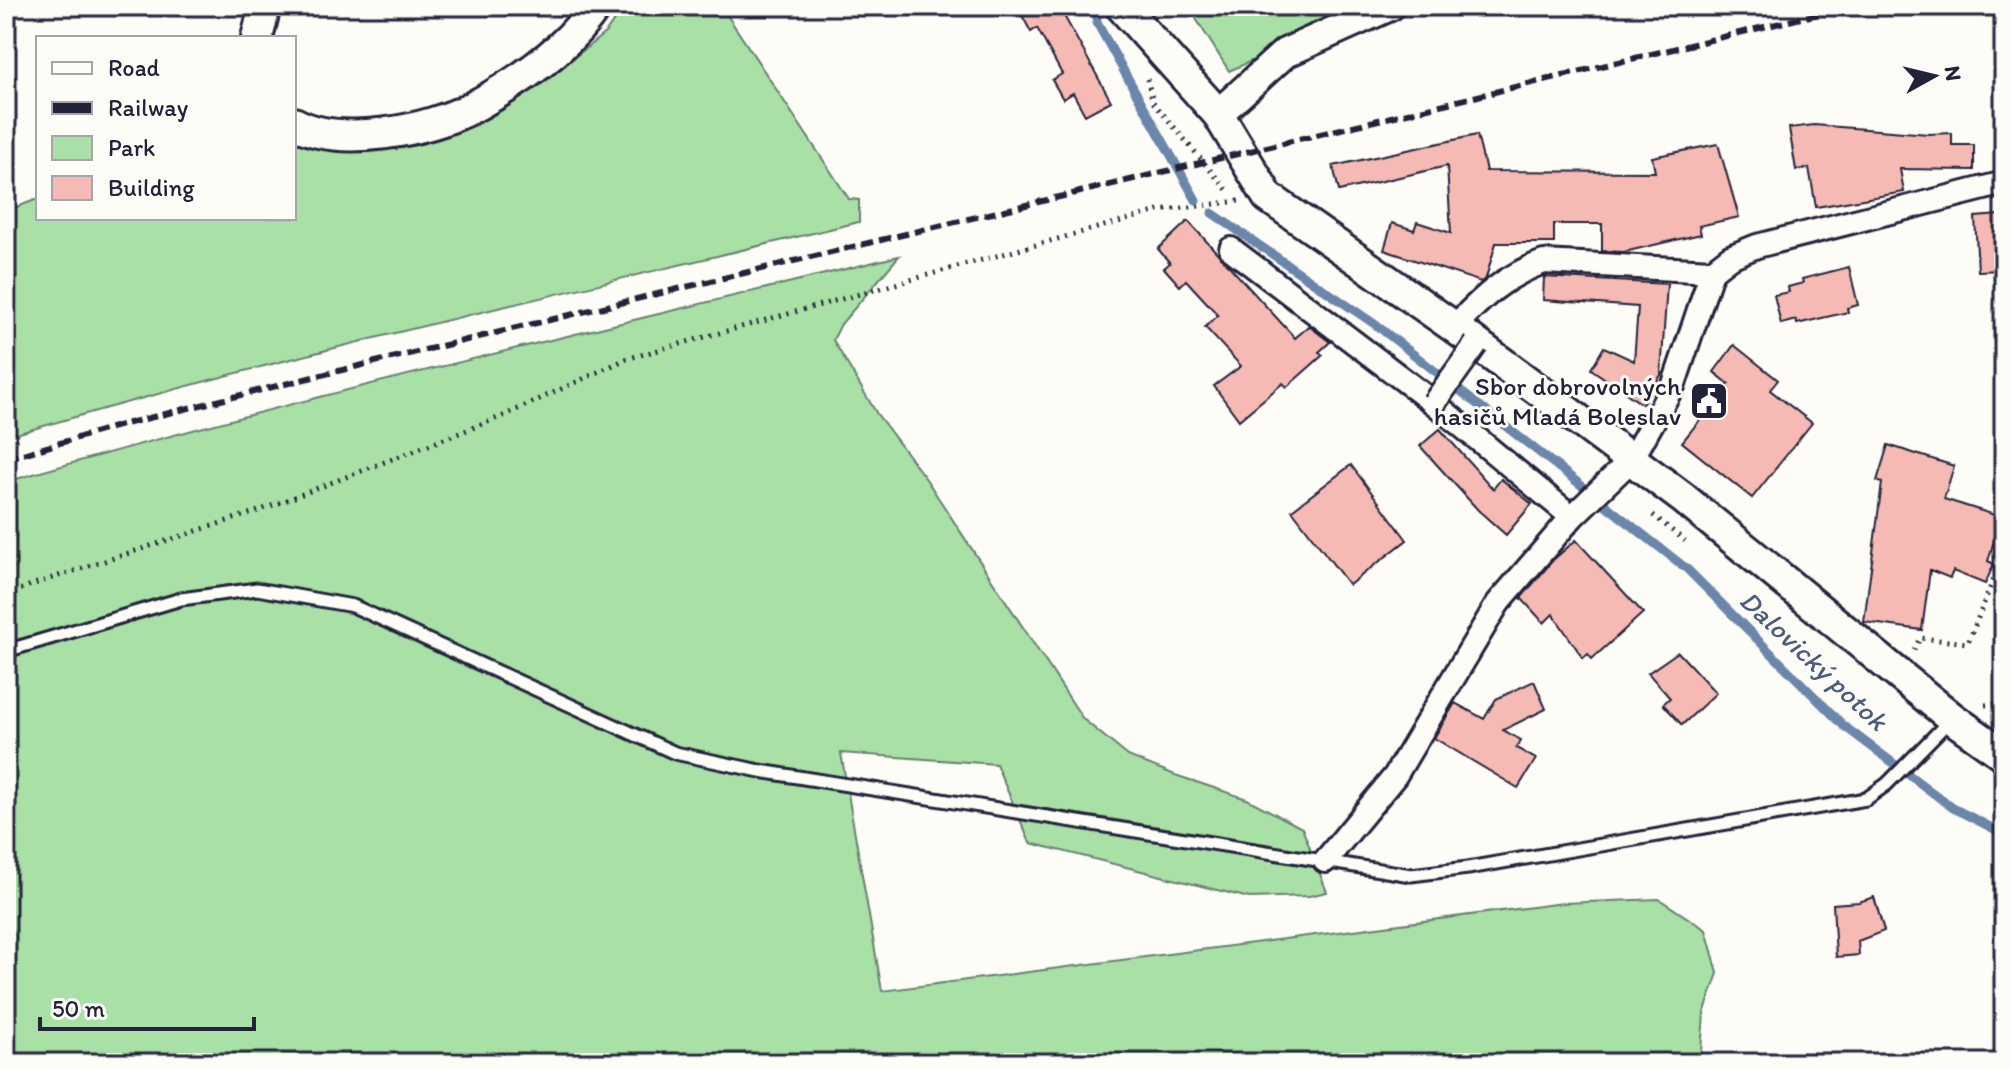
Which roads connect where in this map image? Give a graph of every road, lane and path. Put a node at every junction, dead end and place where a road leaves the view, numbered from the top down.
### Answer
1 (265, 6) edge
2 (596, 6) edge
3 (1390, 6) edge
4 (1127, 10) edge
5 (258, 36) edge
6 (1218, 114) junction
7 (296, 124) edge
8 (2004, 183) edge
9 (1268, 197) junction
10 (1231, 249) dead end
11 (1712, 271) junction
12 (1465, 336) junction
13 (1434, 403) junction
14 (1632, 459) junction
15 (1572, 517) junction
16 (2004, 553) edge
17 (6, 596) edge
18 (6, 651) edge
19 (1909, 659) dead end
20 (2004, 703) edge
21 (1962, 713) junction
22 (2004, 755) edge
23 (1325, 861) junction

1 - 5 main road
2 - 7 main road
3 - 6 street
4 - 6 main road
6 - 9 main road
8 - 11 street
9 - 12 main road
9 - 17 path
10 - 13 street
11 - 12 street
11 - 14 street
12 - 13 street, bridge
12 - 14 main road
13 - 15 street
14 - 15 street
14 - 21 main road
15 - 23 street
16 - 19 path
18 - 23 lane
20 - 21 path
21 - 22 main road
21 - 23 lane

